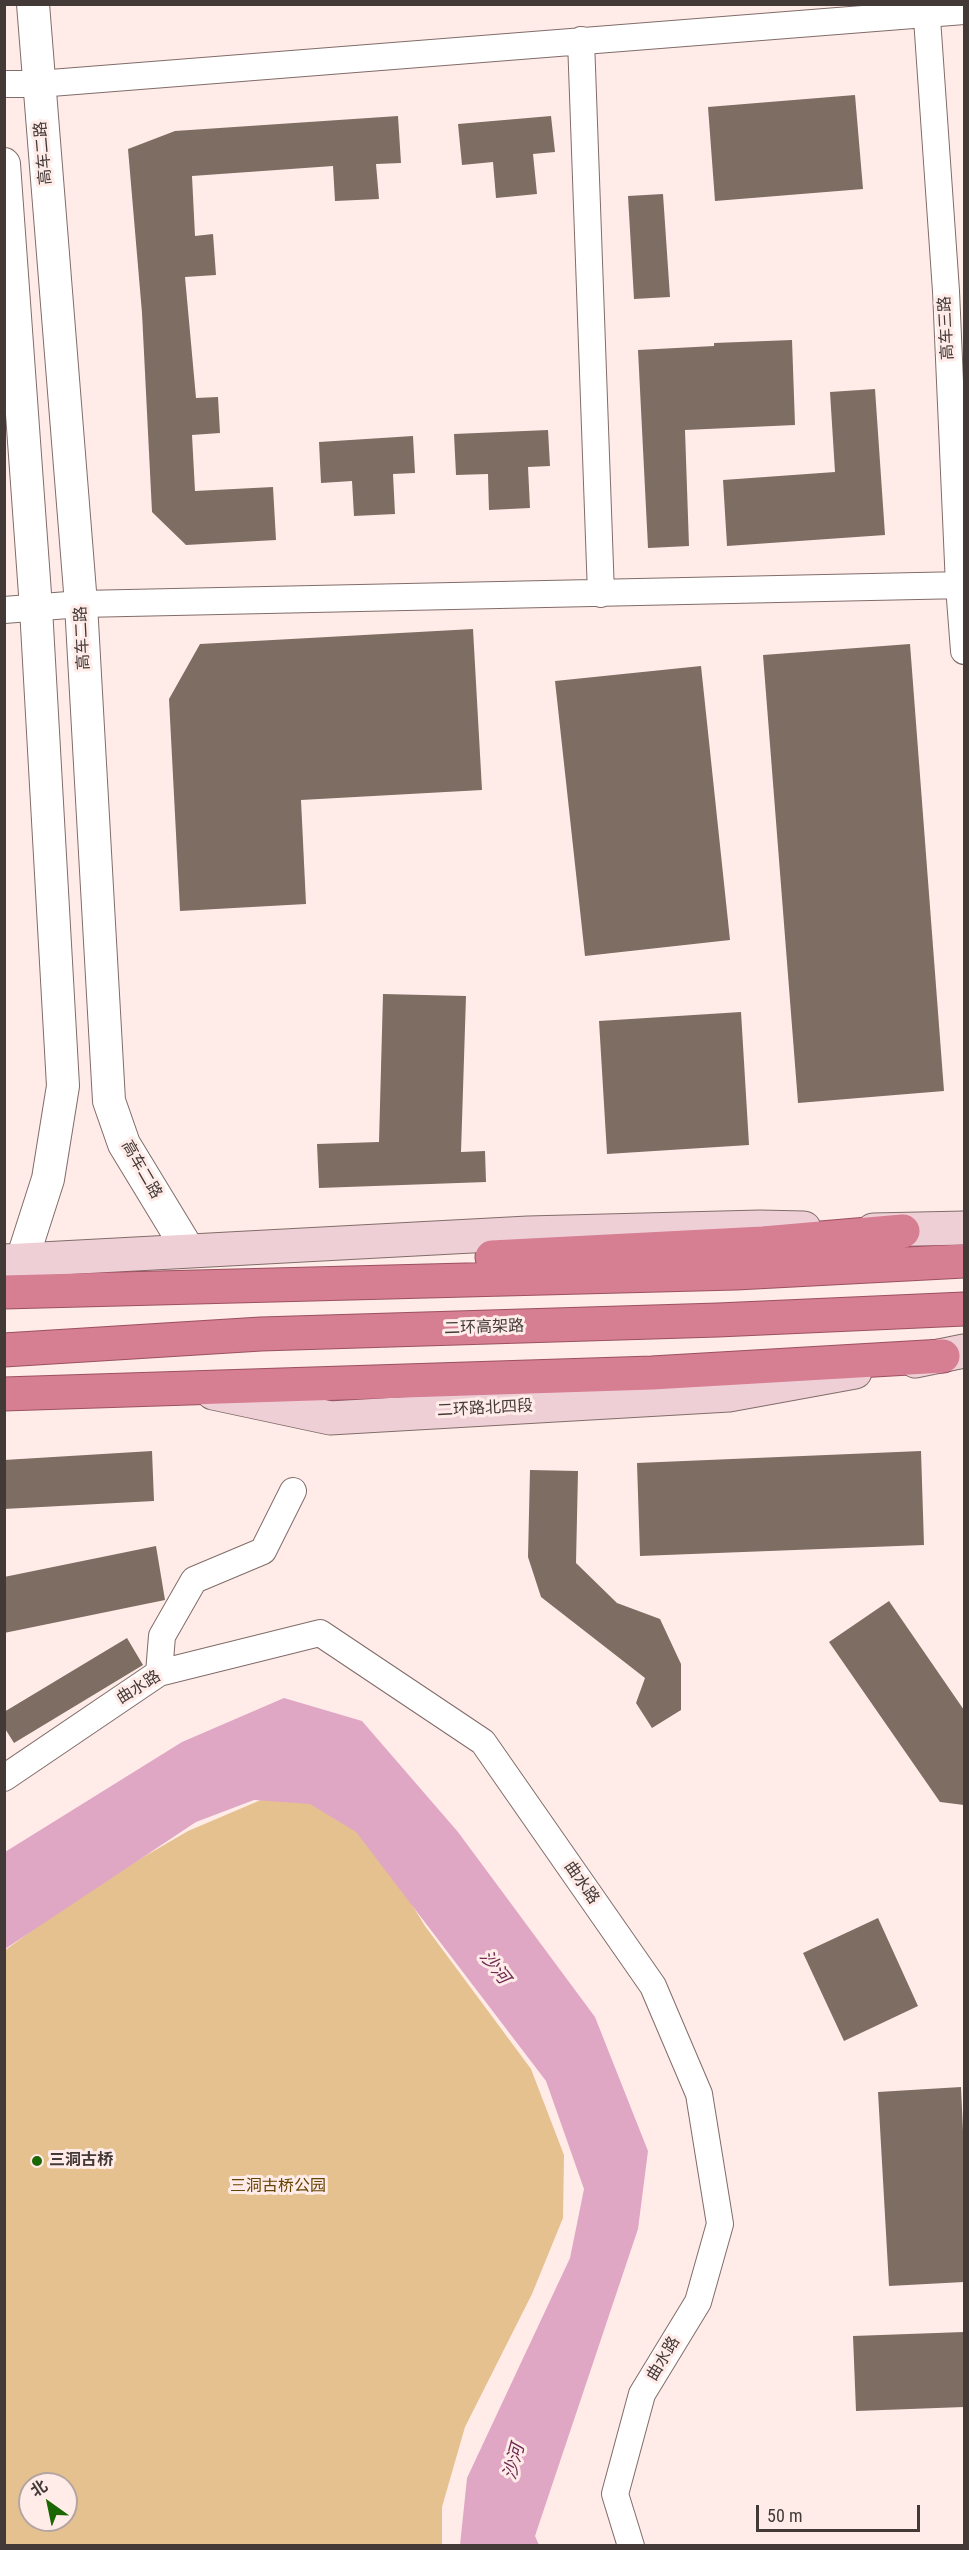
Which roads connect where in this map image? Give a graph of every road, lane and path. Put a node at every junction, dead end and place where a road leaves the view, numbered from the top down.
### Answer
1 (33, 4) edge
2 (927, 10) edge
3 (964, 11) edge
4 (581, 40) junction
5 (4, 84) edge
6 (38, 84) junction
7 (4, 164) edge
8 (962, 586) edge
9 (601, 594) junction
10 (81, 604) junction
11 (36, 608) junction
12 (4, 610) edge
13 (964, 651) edge
14 (964, 1228) edge
15 (903, 1231) junction
16 (189, 1251) junction
17 (964, 1261) edge
18 (10, 1266) edge
19 (4, 1292) edge
20 (964, 1309) edge
21 (4, 1350) edge
22 (957, 1355) edge
23 (4, 1394) edge
24 (4, 1401) edge
25 (293, 1491) dead end
26 (159, 1673) junction
27 (4, 1778) edge
28 (631, 2546) edge

1 - 6 street, 高车二路
2 - 3 street
2 - 4 street
2 - 8 street, 高车三路
4 - 6 street
4 - 9 street
5 - 6 street
6 - 10 street, 高车二路
7 - 11 street
8 - 9 street
8 - 13 street, 高车三路
9 - 10 street
10 - 11 street
10 - 16 street, 高车二路
11 - 12 street
11 - 18 street
14 - 15 main road
15 - 16 main road
15 - 18 highway
16 - 18 main road
17 - 19 highway
20 - 21 highway, 二环高架路
22 - 23 highway
22 - 24 main road, 二环路北四段
25 - 26 street
26 - 27 street, 曲水路
26 - 28 street, 曲水路

